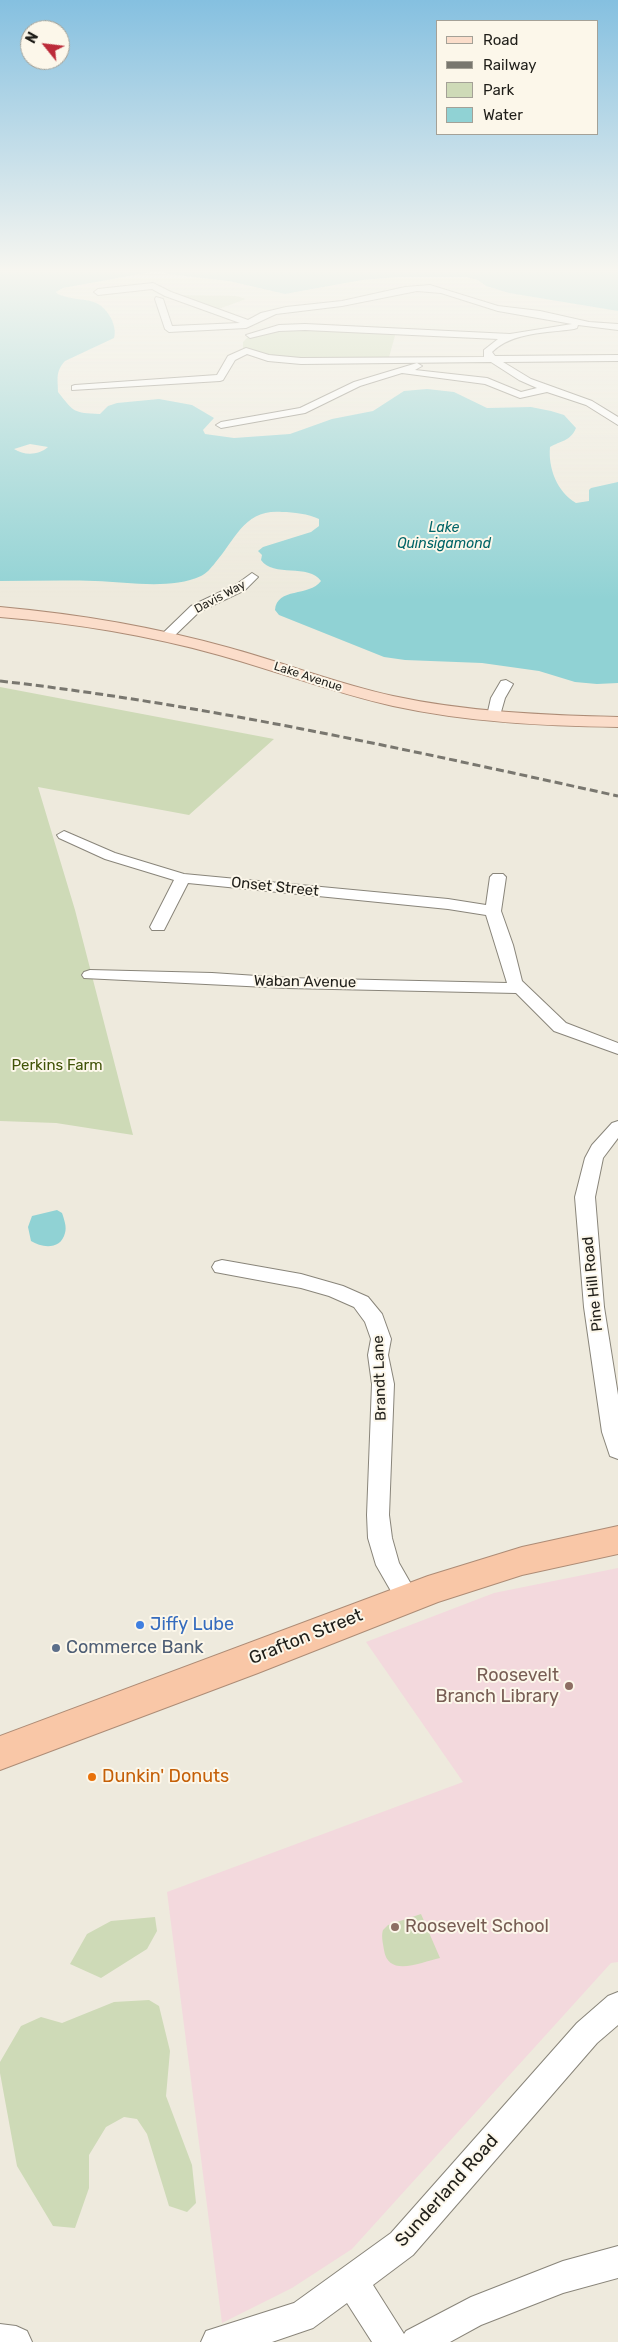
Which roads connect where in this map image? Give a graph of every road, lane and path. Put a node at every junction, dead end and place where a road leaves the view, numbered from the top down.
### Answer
1 (151, 381) edge
2 (367, 381) edge
3 (487, 381) edge
4 (528, 381) edge
5 (75, 388) dead end
6 (547, 389) junction
7 (618, 422) edge
8 (221, 426) dead end
9 (252, 577) dead end
10 (0, 612) edge
11 (166, 637) junction
12 (506, 684) dead end
13 (494, 716) junction
14 (618, 722) edge
15 (64, 835) dead end
16 (183, 878) junction
17 (498, 878) dead end
18 (493, 912) junction
19 (158, 927) dead end
20 (90, 975) dead end
21 (520, 988) junction
22 (618, 1049) edge
23 (618, 1126) edge
24 (222, 1267) dead end
25 (618, 1450) edge
26 (618, 1540) edge
27 (407, 1598) junction
28 (0, 1752) edge
29 (618, 2006) edge
30 (618, 2262) edge
31 (352, 2282) junction
32 (217, 2342) edge
33 (391, 2342) edge
34 (417, 2342) edge

1 - 5 street
2 - 8 street
3 - 6 street
4 - 6 street
6 - 7 street
9 - 11 street, Davis Way
10 - 11 main road, Lake Avenue
11 - 13 main road, Lake Avenue
12 - 13 street
13 - 14 main road, Lake Avenue
15 - 16 street, Onset Street
16 - 18 street, Onset Street
16 - 19 street
17 - 18 street
18 - 21 street
20 - 21 street, Waban Avenue
21 - 22 street
23 - 25 street, Pine Hill Road
24 - 27 street, Brandt Lane
26 - 27 highway, Grafton Street
27 - 28 highway, Grafton Street
29 - 31 street, Sunderland Road
30 - 34 street
31 - 32 street, Sunderland Road
31 - 33 street

